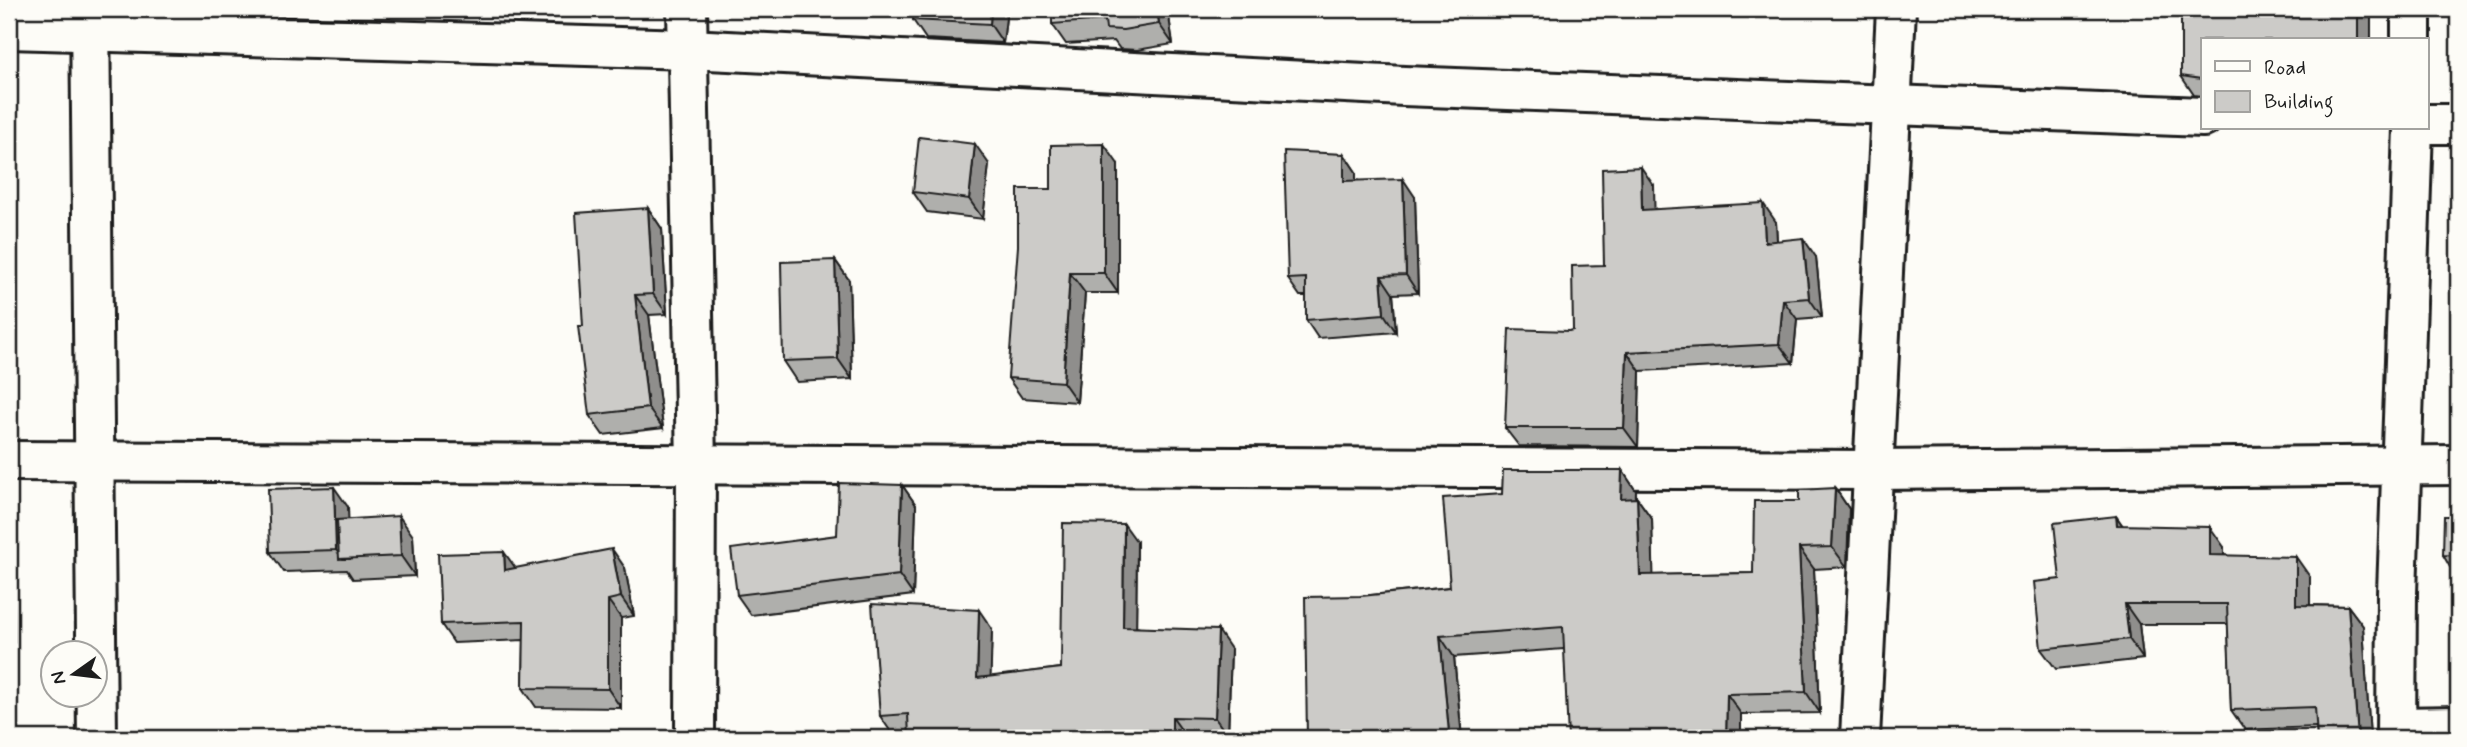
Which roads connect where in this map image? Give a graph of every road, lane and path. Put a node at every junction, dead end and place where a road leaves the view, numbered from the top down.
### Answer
1 (688, 9) edge
2 (1896, 9) edge
3 (2411, 9) edge
4 (90, 20) edge
5 (9, 29) edge
6 (2412, 38) edge
7 (689, 49) junction
8 (1891, 105) junction
9 (2201, 117) edge
10 (2428, 124) edge
11 (2458, 124) edge
12 (2413, 130) edge
13 (9, 461) edge
14 (95, 461) junction
15 (696, 464) junction
16 (2458, 465) edge
17 (2402, 466) junction
18 (1873, 470) junction
19 (2458, 726) edge
20 (2397, 733) edge
21 (97, 738) edge
22 (695, 738) edge
23 (1860, 738) edge

1 - 7 street
2 - 8 street
3 - 6 street
4 - 5 street
4 - 7 street
4 - 14 street
7 - 8 street
7 - 15 street
8 - 9 street
8 - 18 street
10 - 11 street
12 - 17 street
13 - 14 street
14 - 15 street
14 - 21 street
15 - 18 street
15 - 22 street
16 - 17 street
17 - 18 street
17 - 20 street
18 - 23 street
19 - 20 street

